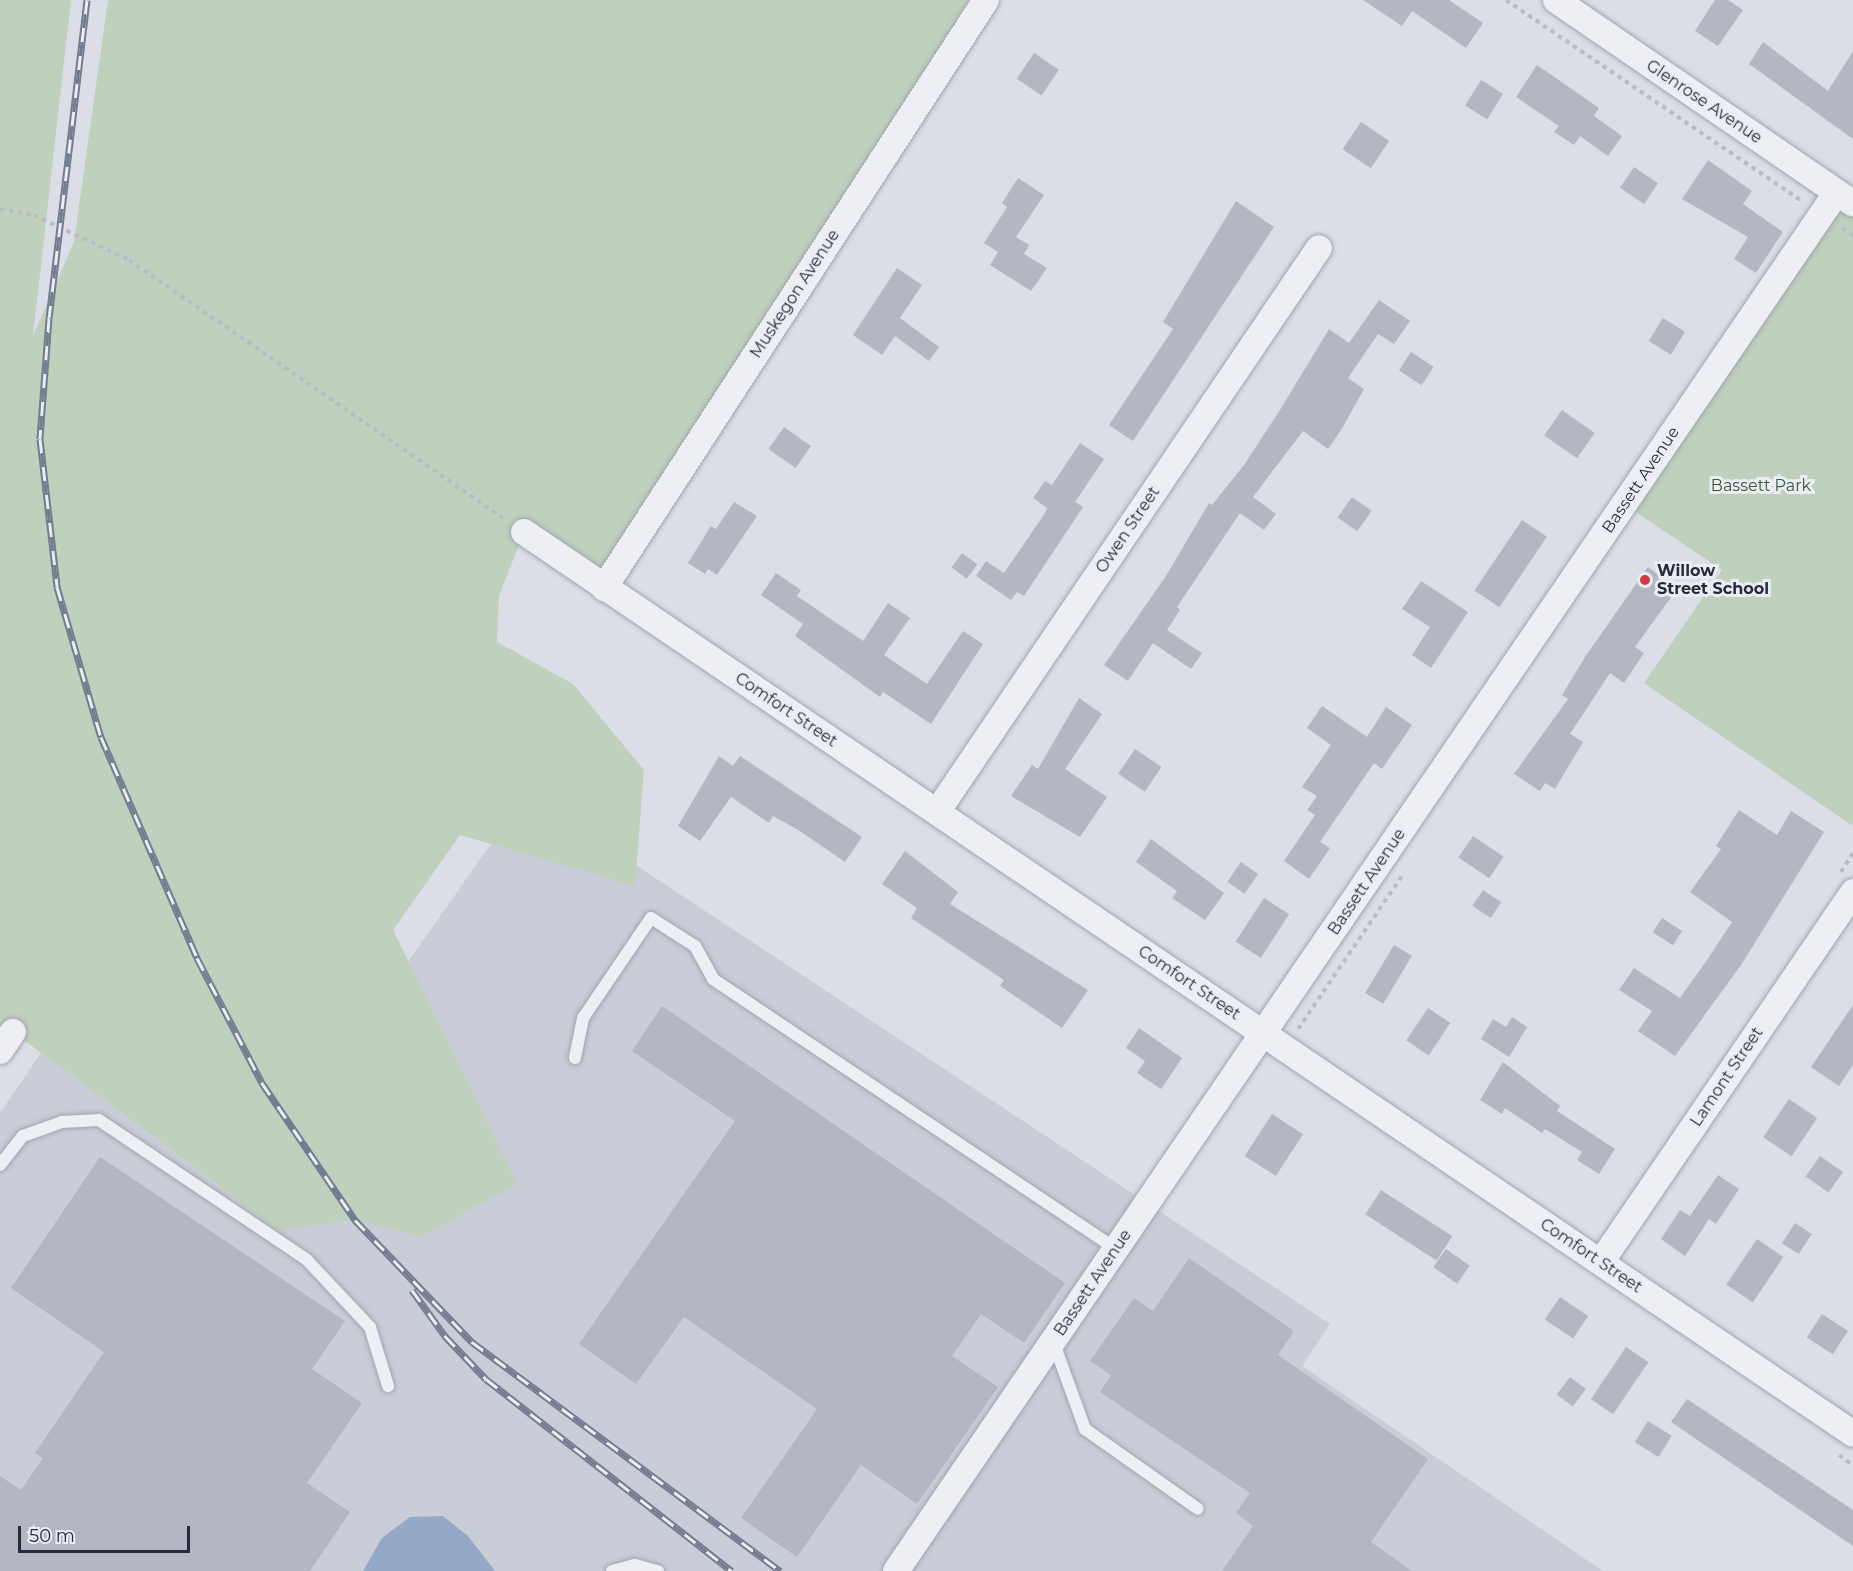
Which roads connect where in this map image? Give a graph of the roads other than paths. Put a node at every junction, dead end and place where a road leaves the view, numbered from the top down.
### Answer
1 (986, 0) edge
2 (1556, 0) edge
3 (1845, 198) edge
4 (1319, 248) dead end
5 (524, 532) road end
6 (604, 588) junction
7 (937, 812) junction
8 (1853, 892) edge
9 (1264, 1034) junction
10 (575, 1058) dead end
11 (0, 1165) edge
12 (1116, 1250) junction
13 (1601, 1262) junction
14 (1053, 1341) junction
15 (388, 1386) dead end
16 (1853, 1434) edge
17 (1198, 1509) dead end
18 (612, 1571) edge
19 (658, 1571) edge
20 (896, 1571) edge

1 - 6 street, Muskegon Avenue
2 - 3 street, Glenrose Avenue
3 - 9 street, Bassett Avenue
4 - 7 street, Owen Street
5 - 6 street, Comfort Street
6 - 7 street, Comfort Street
7 - 9 street, Comfort Street
8 - 13 street, Lamont Street
9 - 12 street, Bassett Avenue
9 - 13 street, Comfort Street
10 - 12 lane
11 - 15 lane
12 - 14 street, Bassett Avenue
13 - 16 street, Comfort Street
14 - 17 lane
14 - 20 street, Bassett Avenue
18 - 19 lane

